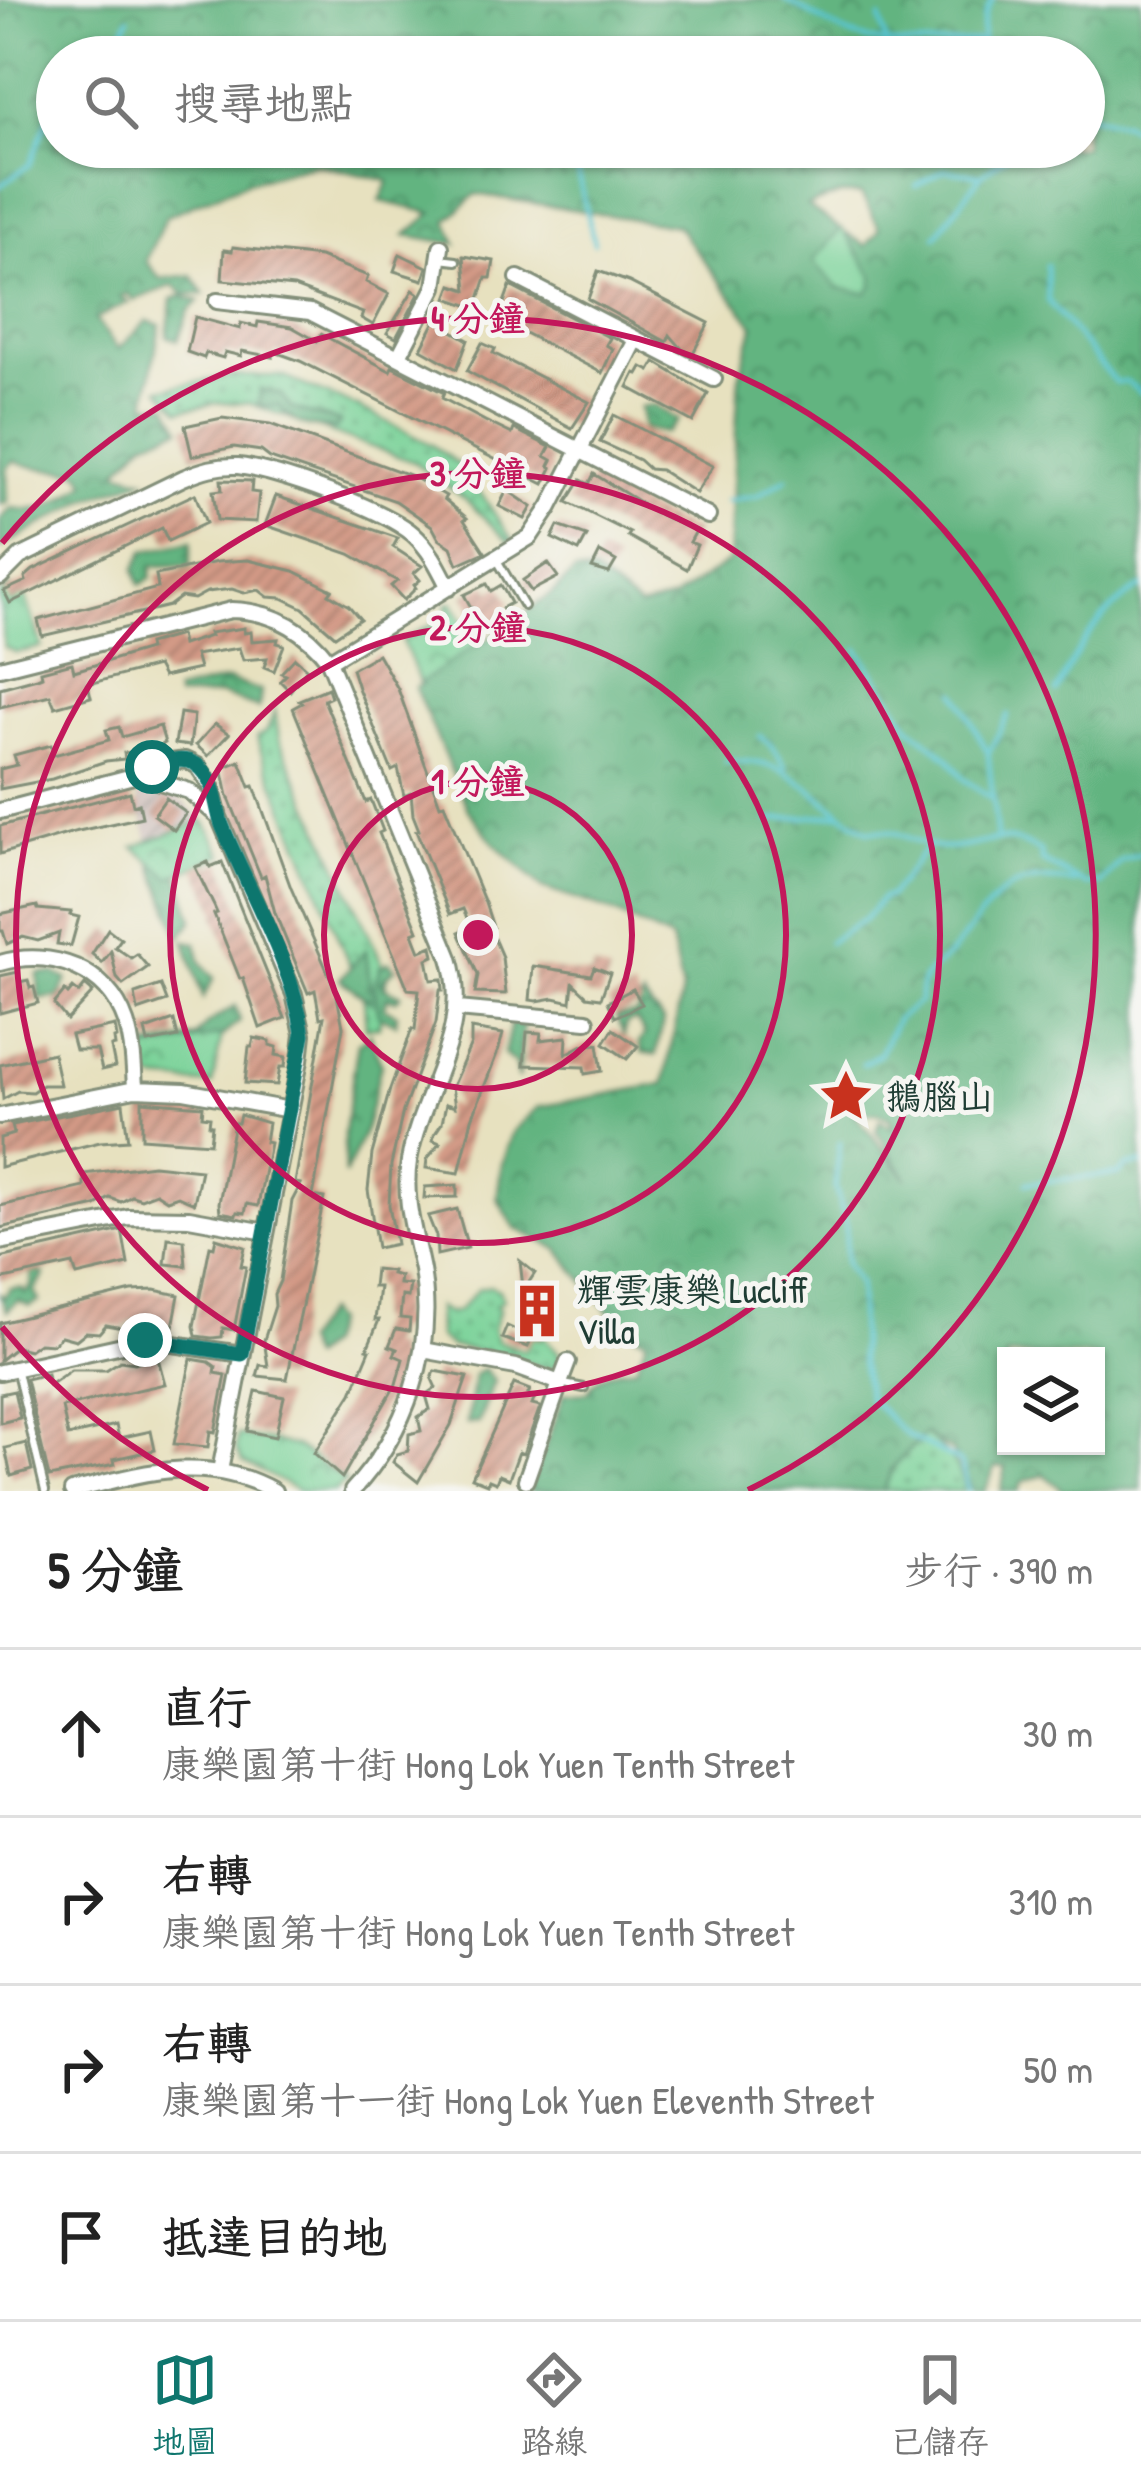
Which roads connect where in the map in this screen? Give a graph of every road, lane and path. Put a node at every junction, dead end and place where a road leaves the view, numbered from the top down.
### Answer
1 (441, 253) joint
2 (458, 261) dead end
3 (536, 268) dead end
4 (523, 281) joint
5 (217, 301) dead end
6 (636, 340) junction
7 (399, 356) junction
8 (714, 360) dead end
9 (710, 378) joint
10 (580, 451) junction
11 (708, 516) dead end
12 (497, 560) junction
13 (0, 578) edge
14 (449, 588) junction
15 (524, 605) dead end
16 (328, 661) junction
17 (0, 667) edge
18 (137, 775) junction
19 (0, 811) edge
20 (219, 817) junction
21 (0, 963) edge
22 (458, 1010) junction
23 (587, 1021) dead end
24 (135, 1089) junction
25 (290, 1109) junction
26 (0, 1116) edge
27 (266, 1232) junction
28 (0, 1242) edge
29 (423, 1350) junction
30 (242, 1354) junction
31 (568, 1362) dead end
32 (16, 1368) junction
33 (0, 1372) edge
34 (560, 1383) junction
35 (584, 1388) dead end
36 (220, 1471) junction
37 (526, 1480) dead end
38 (45, 1491) edge
39 (73, 1491) edge
40 (274, 1491) edge
41 (352, 1491) edge

1 - 2 lane
1 - 7 street
3 - 4 lane
4 - 6 street
5 - 7 street
6 - 9 street
6 - 10 street
7 - 10 street
8 - 9 lane
10 - 11 street
10 - 12 street
12 - 14 street
12 - 15 lane
13 - 14 street
14 - 16 street
16 - 17 street
16 - 22 street
18 - 19 street
18 - 20 street
18 - 20 street
20 - 25 street
21 - 24 street
22 - 23 street
22 - 29 street
24 - 25 street
24 - 26 street
25 - 27 street
27 - 28 street
27 - 30 street
29 - 34 street
29 - 41 street
30 - 32 street
30 - 36 street
31 - 34 street
32 - 33 street
32 - 38 lane
34 - 35 lane
34 - 37 street
36 - 39 street
36 - 40 street

